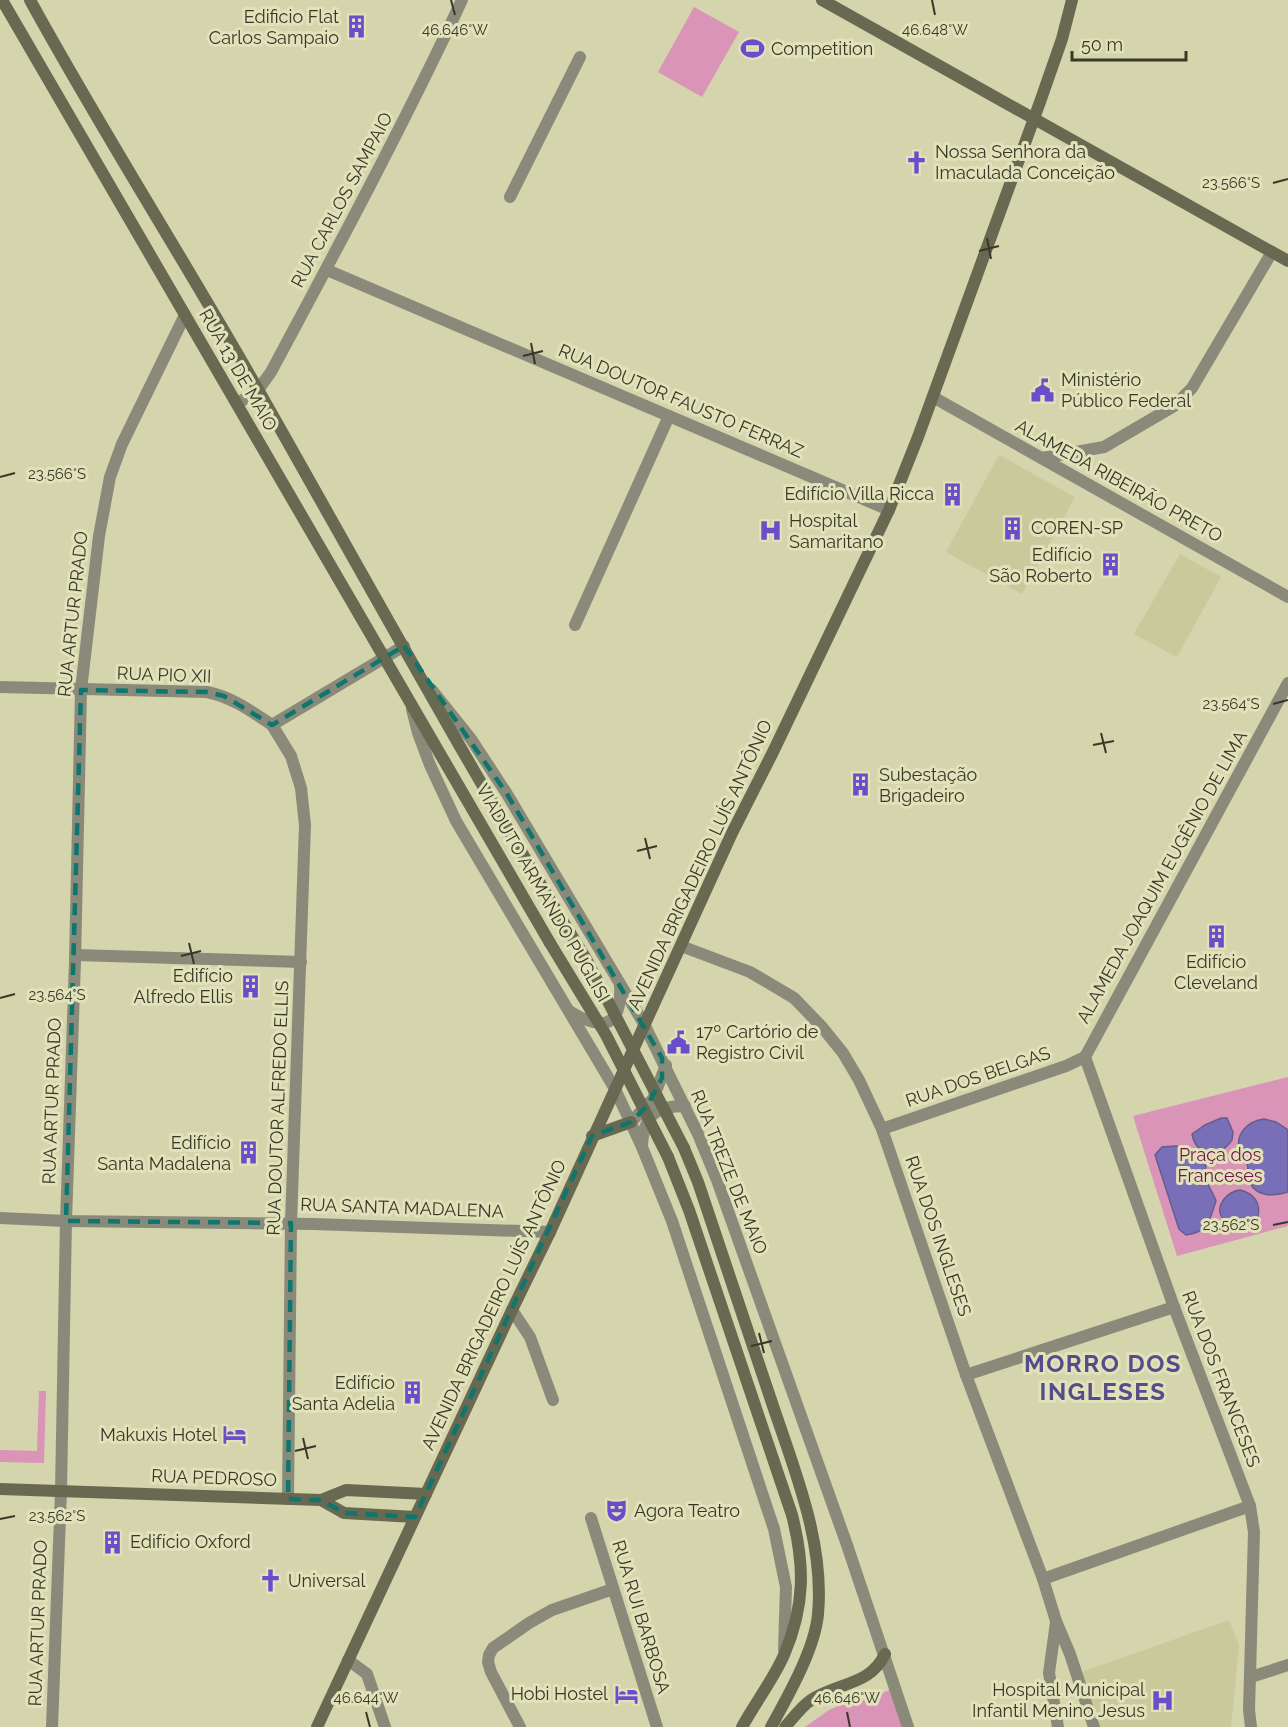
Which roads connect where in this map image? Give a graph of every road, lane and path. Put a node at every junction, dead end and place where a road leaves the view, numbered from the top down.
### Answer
1 (2, 0) edge
2 (30, 0) edge
3 (462, 0) edge
4 (822, 0) edge
5 (1072, 0) edge
6 (580, 57) dead end
7 (1033, 118) junction
8 (510, 197) dead end
9 (1272, 252) junction
10 (1288, 261) edge
11 (327, 270) junction
12 (185, 315) junction
13 (258, 390) junction
14 (933, 397) junction
15 (237, 404) junction
16 (669, 416) junction
17 (1042, 458) junction
18 (889, 510) junction
19 (1288, 597) edge
20 (575, 625) dead end
21 (404, 646) junction
22 (385, 658) junction
23 (421, 676) junction
24 (1288, 683) edge
25 (0, 687) edge
26 (81, 690) junction
27 (409, 699) junction
28 (272, 725) junction
29 (450, 731) joint
30 (443, 757) joint
31 (681, 946) junction
32 (76, 955) junction
33 (301, 962) junction
34 (620, 982) junction
35 (568, 1010) junction
36 (644, 1024) junction
37 (1085, 1057) junction
38 (666, 1065) junction
39 (615, 1089) junction
40 (685, 1106) junction
41 (631, 1122) junction
42 (882, 1129) junction
43 (592, 1136) junction
44 (642, 1147) junction
45 (0, 1218) edge
46 (66, 1221) junction
47 (291, 1223) junction
48 (550, 1233) junction
49 (1174, 1307) junction
50 (512, 1310) junction
51 (966, 1375) junction
52 (553, 1401) dead end
53 (0, 1489) edge
54 (61, 1491) junction
55 (426, 1494) junction
56 (288, 1499) junction
57 (321, 1500) junction
58 (1250, 1506) junction
59 (415, 1517) junction
60 (591, 1518) dead end
61 (1043, 1579) junction
62 (613, 1589) junction
63 (1056, 1621) junction
64 (885, 1654) junction
65 (783, 1657) junction
66 (348, 1660) junction
67 (1288, 1665) edge
68 (1251, 1677) junction
69 (52, 1727) edge
70 (317, 1727) edge
71 (385, 1727) edge
72 (520, 1727) edge
73 (657, 1727) edge
74 (742, 1727) edge
75 (771, 1727) edge
76 (785, 1727) edge
77 (908, 1727) edge
78 (1058, 1727) edge
79 (1094, 1727) edge
80 (1251, 1727) edge

1 - 12 main road, RUA 13 DE MAIO
2 - 13 main road, RUA 13 DE MAIO
3 - 11 street, RUA CARLOS SAMPAIO
4 - 7 main road
5 - 7 main road, AVENIDA BRIGADEIRO LUÍS ANTÔNIO
6 - 8 street
7 - 9 main road
7 - 14 main road, AVENIDA BRIGADEIRO LUÍS ANTÔNIO
9 - 10 main road
9 - 17 street
11 - 13 street, RUA CARLOS SAMPAIO
11 - 16 street, RUA DOUTOR FAUSTO FERRAZ
12 - 15 main road, RUA 13 DE MAIO
12 - 26 street, RUA ARTUR PRADO
13 - 15 street, RUA CARLOS SAMPAIO
13 - 21 main road, RUA 13 DE MAIO
14 - 17 street, ALAMEDA RIBEIRÃO PRETO
14 - 18 main road, AVENIDA BRIGADEIRO LUÍS ANTÔNIO
15 - 22 main road, RUA 13 DE MAIO
16 - 18 street, RUA DOUTOR FAUSTO FERRAZ
16 - 20 street
17 - 19 street, ALAMEDA RIBEIRÃO PRETO
18 - 31 main road, AVENIDA BRIGADEIRO LUÍS ANTÔNIO
21 - 22 street
21 - 23 main road, RUA 13 DE MAIO
22 - 27 main road, RUA 13 DE MAIO
22 - 28 street
23 - 29 main road, RUA 13 DE MAIO
23 - 34 street, RUA TREZE DE MAIO
24 - 37 street, ALAMEDA JOAQUIM EUGÊNIO DE LIMA
25 - 26 street, RUA PIO XII
26 - 28 street, RUA PIO XII
26 - 32 street, RUA ARTUR PRADO
27 - 30 main road, RUA 13 DE MAIO
27 - 35 street
28 - 33 street, RUA DOUTOR ALFREDO ELLIS
29 - 75 main road, VIADUTO ARMANDO PUGLISI, bridge
30 - 65 main road, VIADUTO ARMANDO PUGLISI, bridge
31 - 36 main road, AVENIDA BRIGADEIRO LUÍS ANTÔNIO
31 - 42 street, RUA DOS INGLESES
32 - 33 street
32 - 46 street, RUA ARTUR PRADO
33 - 47 street, RUA DOUTOR ALFREDO ELLIS
34 - 35 street
34 - 36 street, RUA TREZE DE MAIO
35 - 39 street
36 - 38 street, RUA TREZE DE MAIO
36 - 39 main road, AVENIDA BRIGADEIRO LUÍS ANTÔNIO
37 - 42 street, RUA DOS BELGAS
37 - 49 street, RUA DOS FRANCESES
38 - 40 street, RUA TREZE DE MAIO
38 - 41 street
39 - 41 street
39 - 43 main road, AVENIDA BRIGADEIRO LUÍS ANTÔNIO
40 - 44 street
40 - 64 street, RUA TREZE DE MAIO
41 - 43 main road
41 - 44 street
42 - 51 street, RUA DOS INGLESES
43 - 48 main road, AVENIDA BRIGADEIRO LUÍS ANTÔNIO
44 - 65 street
45 - 46 street, RUA SANTA MADALENA
46 - 47 street, RUA SANTA MADALENA
46 - 54 street, RUA ARTUR PRADO
47 - 48 street, RUA SANTA MADALENA
47 - 56 street, RUA DOUTOR ALFREDO ELLIS
48 - 50 main road, AVENIDA BRIGADEIRO LUÍS ANTÔNIO
49 - 51 street
49 - 58 street, RUA DOS FRANCESES
50 - 52 street
50 - 55 main road, AVENIDA BRIGADEIRO LUÍS ANTÔNIO
51 - 61 street, RUA DOS INGLESES
53 - 54 main road, RUA PEDROSO
54 - 56 main road, RUA PEDROSO
54 - 69 street, RUA ARTUR PRADO
55 - 57 main road, RUA PEDROSO
55 - 59 main road, AVENIDA BRIGADEIRO LUÍS ANTÔNIO
56 - 57 main road, RUA PEDROSO
57 - 59 main road
58 - 61 street
58 - 68 street, RUA DOS FRANCESES
59 - 66 main road, AVENIDA BRIGADEIRO LUÍS ANTÔNIO
60 - 62 street, RUA RUI BARBOSA
61 - 63 street, RUA DOS INGLESES
62 - 72 street
62 - 73 street, RUA RUI BARBOSA
63 - 78 street, RUA DOS INGLESES
63 - 79 street, RUA DOS INGLESES
64 - 76 main road
64 - 77 street, RUA TREZE DE MAIO
65 - 74 main road
66 - 70 main road, AVENIDA BRIGADEIRO LUÍS ANTÔNIO
66 - 71 street
67 - 68 street
68 - 80 street, RUA DOS FRANCESES

